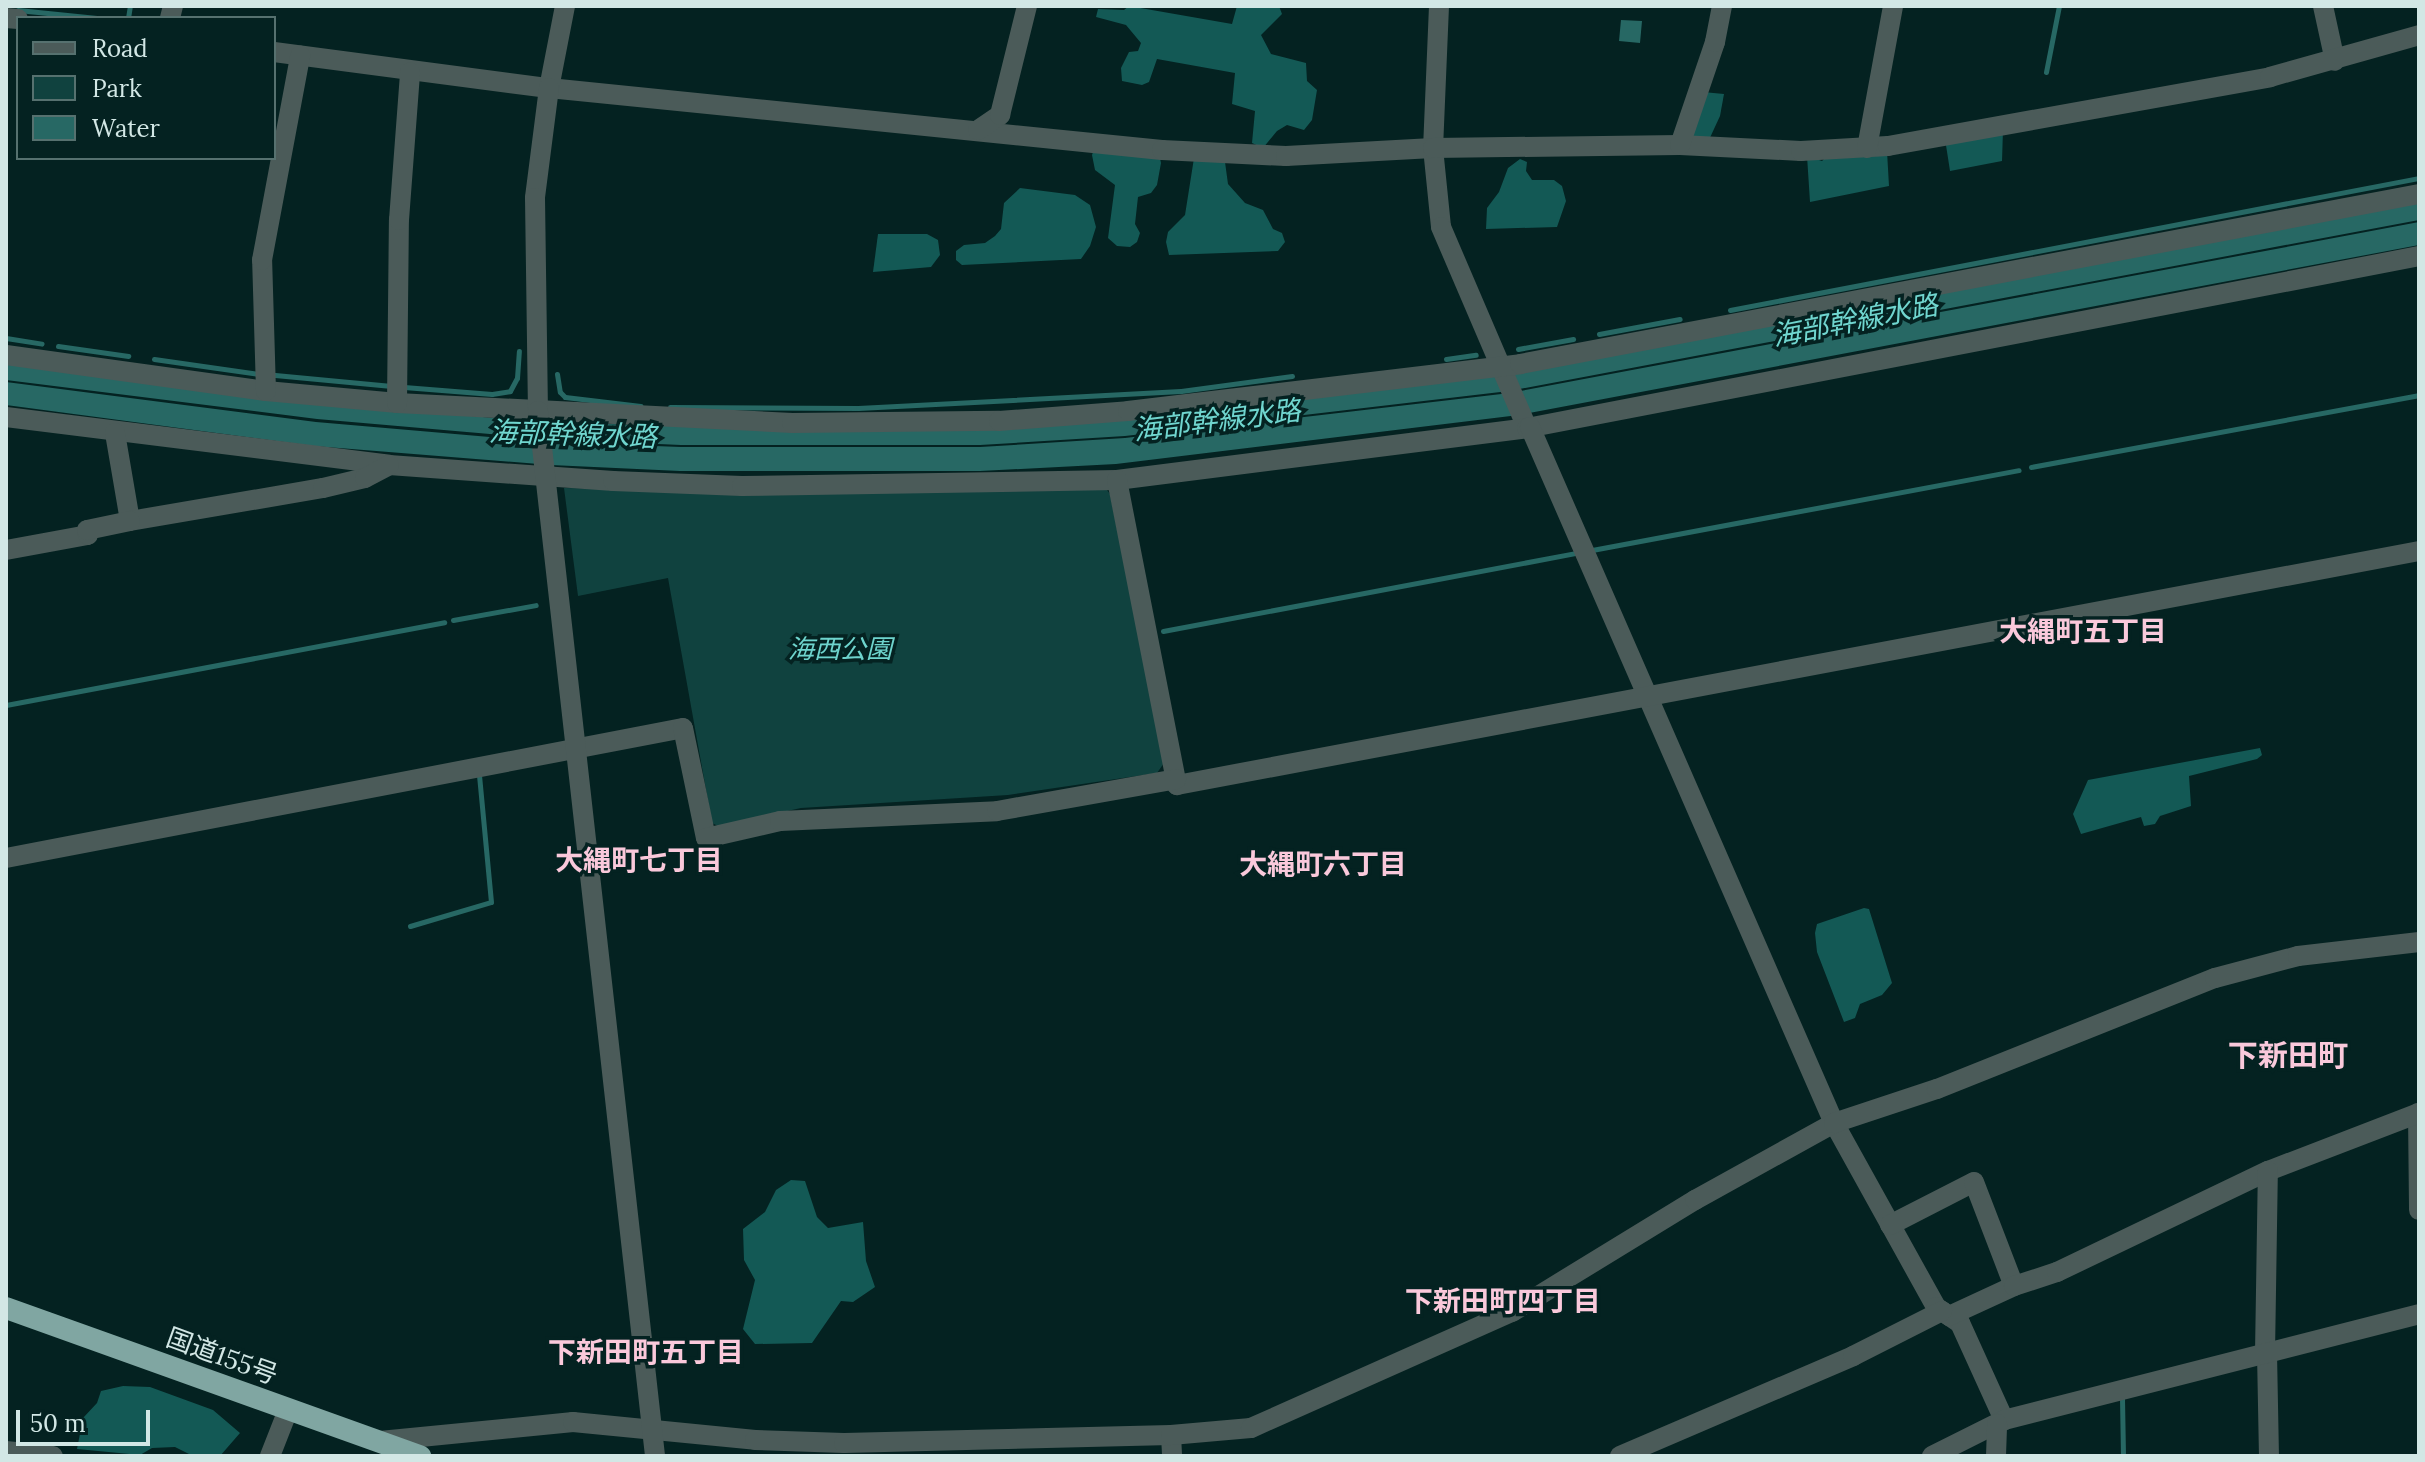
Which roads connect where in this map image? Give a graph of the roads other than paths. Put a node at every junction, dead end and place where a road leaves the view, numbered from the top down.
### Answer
1 (565, 6) edge
2 (1027, 6) edge
3 (1439, 6) edge
4 (1722, 6) edge
5 (1893, 6) edge
6 (2323, 6) edge
7 (2419, 35) edge
8 (276, 52) edge
9 (300, 56) junction
10 (2335, 61) junction
11 (410, 72) junction
12 (549, 88) junction
13 (1000, 115) junction
14 (978, 130) junction
15 (1023, 134) junction
16 (1680, 145) junction
17 (1433, 148) junction
18 (1867, 148) junction
19 (2419, 194) edge
20 (2419, 256) edge
21 (6, 355) edge
22 (1502, 368) junction
23 (266, 391) junction
24 (397, 403) junction
25 (538, 414) junction
26 (6, 417) edge
27 (1527, 425) junction
28 (115, 433) junction
29 (389, 465) junction
30 (545, 471) junction
31 (1117, 480) junction
32 (130, 521) junction
33 (6, 550) edge
34 (2419, 551) edge
35 (1646, 696) junction
36 (576, 748) junction
37 (1176, 779) junction
38 (6, 858) edge
39 (2419, 942) edge
40 (2419, 1113) edge
41 (1834, 1123) junction
42 (2268, 1171) junction
43 (2419, 1210) edge
44 (1890, 1225) junction
45 (2014, 1286) junction
46 (6, 1308) edge
47 (1945, 1314) junction
48 (2419, 1314) edge
49 (2266, 1354) junction
50 (288, 1410) junction
51 (2001, 1422) junction
52 (654, 1431) junction
53 (379, 1441) junction
54 (1171, 1446) edge
55 (1645, 1450) edge
56 (6, 1451) edge
57 (53, 1456) edge
58 (270, 1456) edge
59 (420, 1456) edge
60 (655, 1456) edge
61 (1620, 1456) edge
62 (1932, 1456) edge
63 (1996, 1456) edge
64 (2269, 1456) edge

1 - 12 street
2 - 13 street
3 - 17 street
4 - 16 street
5 - 18 street
6 - 10 street
7 - 10 street
8 - 9 street
9 - 11 street
9 - 23 street
10 - 18 street
11 - 12 street
11 - 24 street
12 - 14 street
12 - 25 street
13 - 14 street
13 - 15 street
14 - 15 street
15 - 17 street
16 - 17 street
16 - 18 street
17 - 22 street
19 - 22 street
20 - 27 street
21 - 23 street
22 - 25 street
22 - 27 street
23 - 24 street
24 - 25 street
25 - 30 street
26 - 28 street
27 - 31 street
27 - 35 street
28 - 29 street
28 - 32 street
29 - 30 street
29 - 32 street
30 - 31 street
30 - 36 street
31 - 37 street
32 - 33 street
34 - 35 street
35 - 37 street
35 - 41 street
36 - 37 street
36 - 38 street
36 - 52 street
39 - 41 street
40 - 42 street
40 - 43 street
41 - 44 street
41 - 54 street
42 - 45 street
42 - 49 street
44 - 45 street
44 - 47 street
45 - 47 street
46 - 50 highway, 国道155号
47 - 51 street
47 - 55 street
48 - 49 street
49 - 51 street
49 - 64 street
50 - 53 highway, 国道155号
50 - 58 street
51 - 62 street
51 - 63 street
52 - 53 street
52 - 54 street
52 - 60 street
53 - 59 highway, 国道155号
55 - 61 street
56 - 57 street

